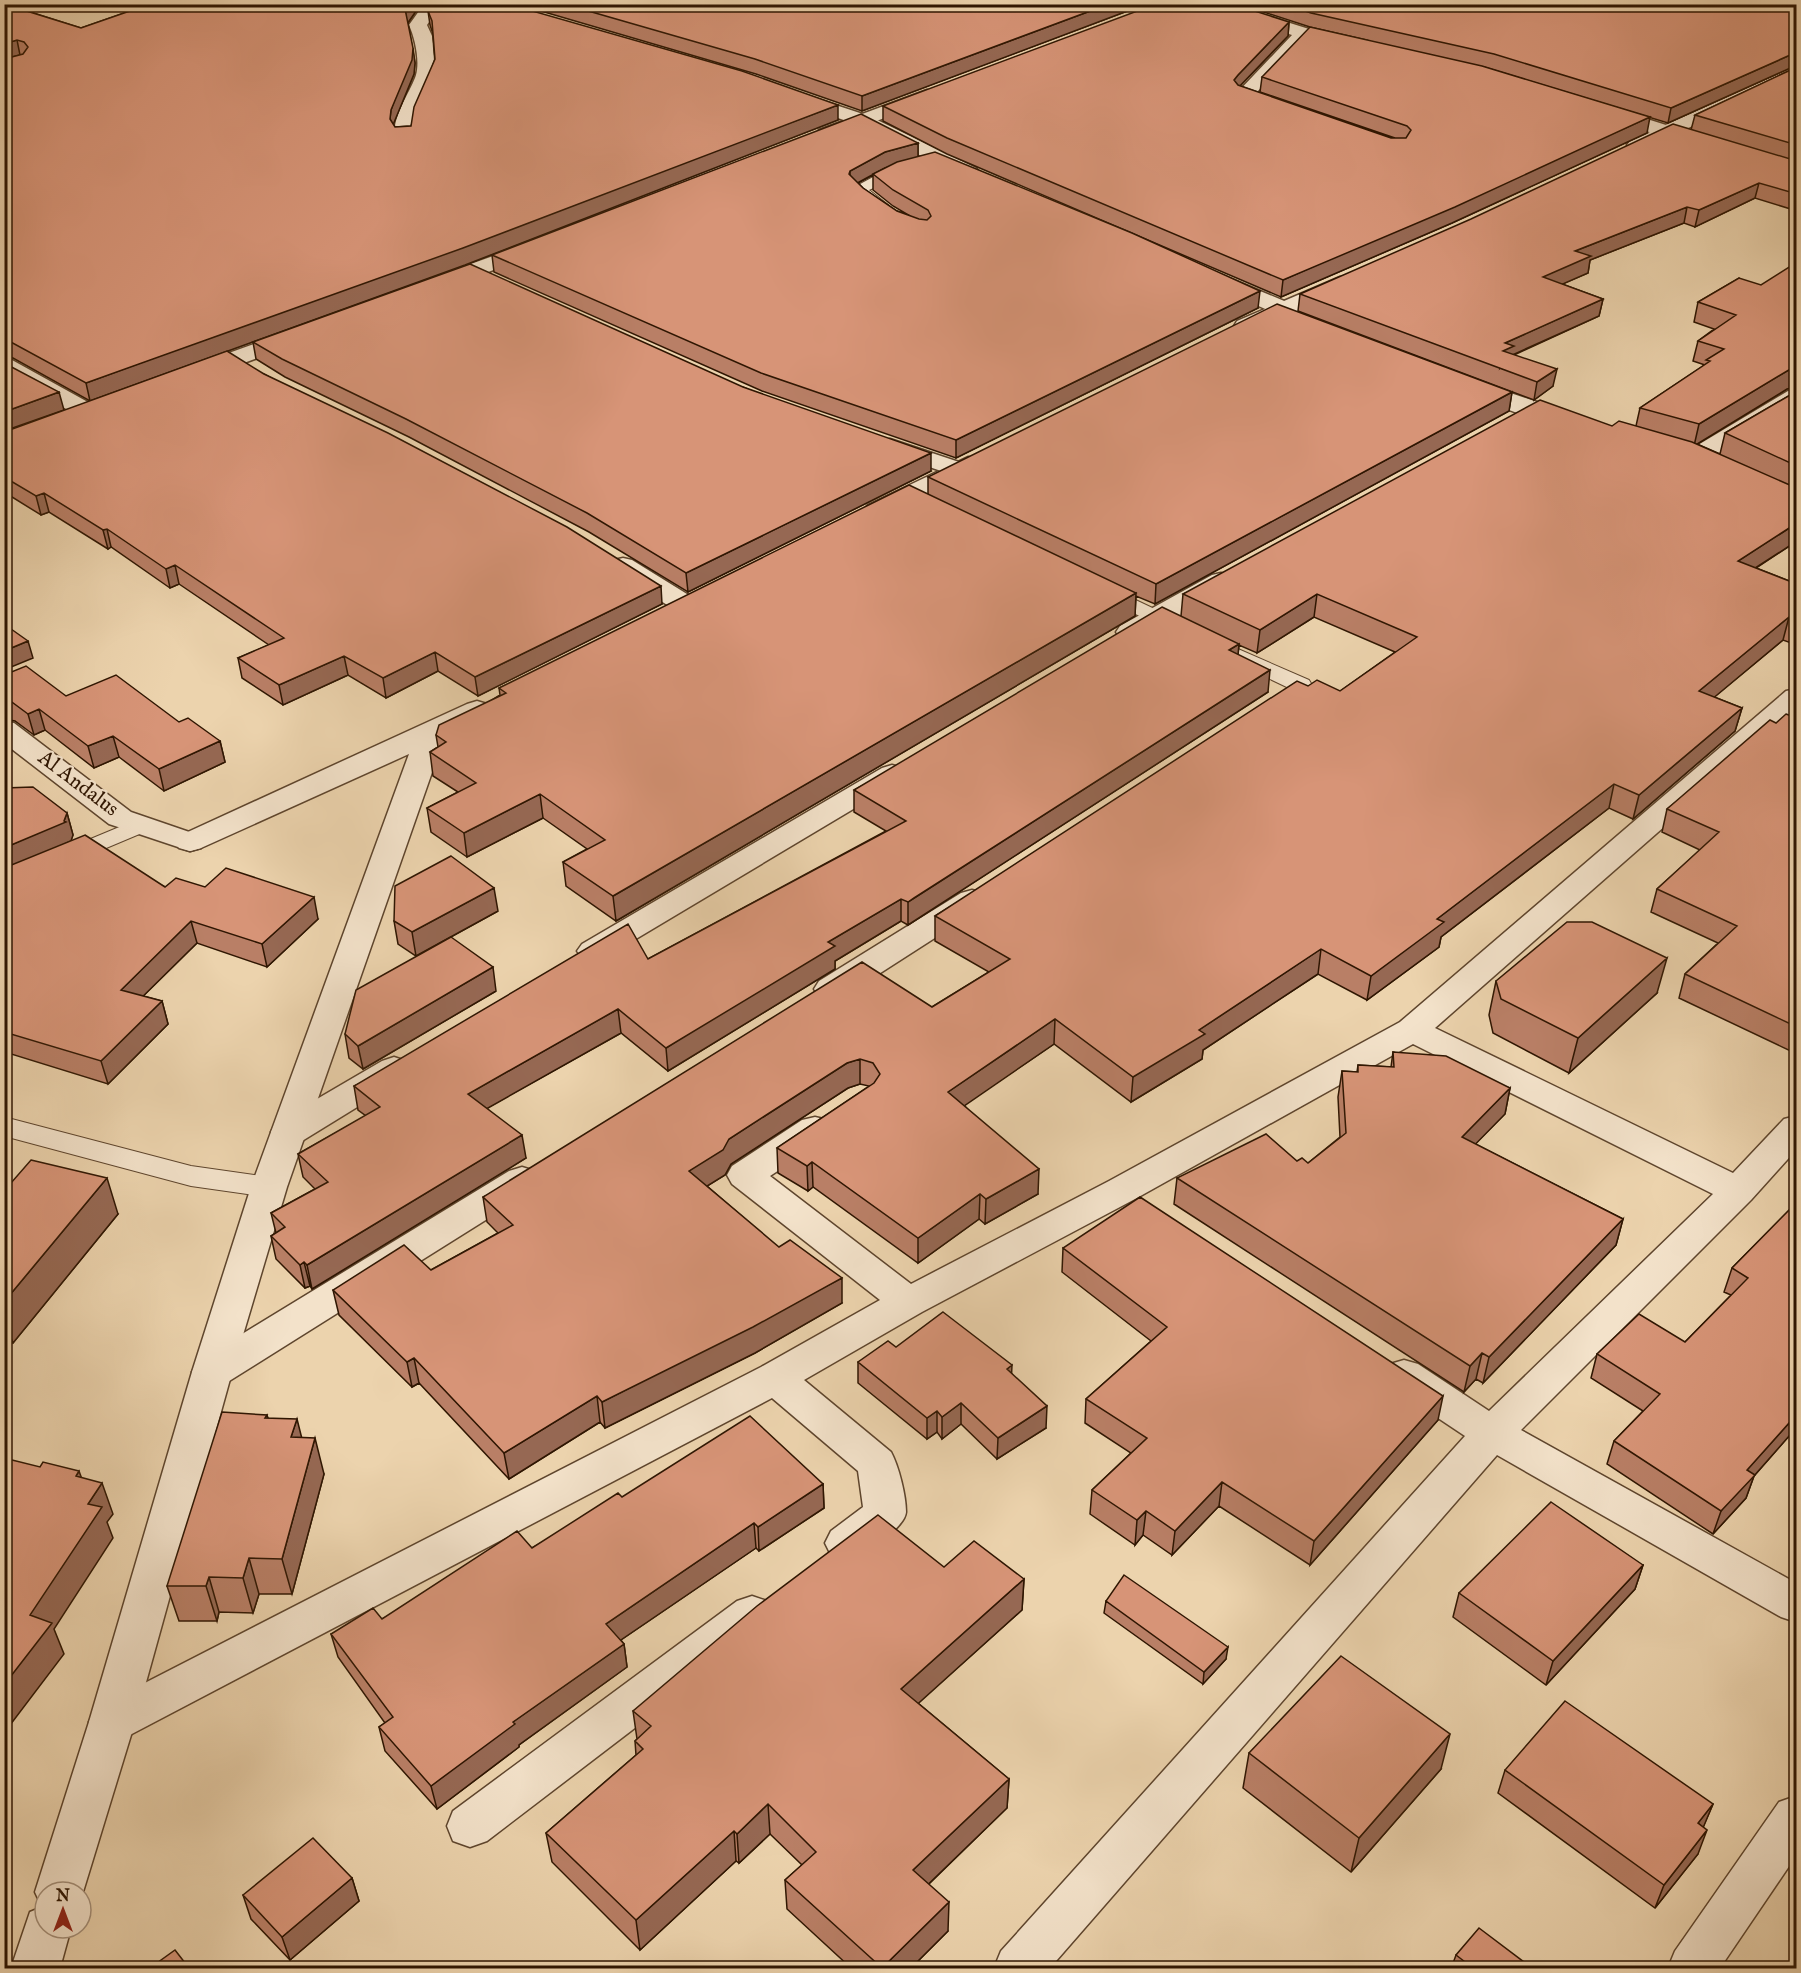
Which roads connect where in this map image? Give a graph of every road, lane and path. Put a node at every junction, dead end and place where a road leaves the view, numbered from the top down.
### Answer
1 (433, 4) edge
2 (1210, 4) edge
3 (1304, 33) junction
4 (1369, 47) edge
5 (1797, 71) edge
6 (950, 87) edge
7 (783, 92) edge
8 (1588, 106) edge
9 (1299, 113) edge
10 (861, 120) junction
11 (1665, 132) junction
12 (404, 136) edge
13 (806, 141) edge
14 (1720, 147) edge
15 (1617, 155) edge
16 (939, 160) junction
17 (982, 178) edge
18 (896, 216) edge
19 (551, 241) edge
20 (473, 271) junction
21 (1200, 271) edge
22 (1355, 276) edge
23 (495, 281) edge
24 (419, 291) edge
25 (1281, 308) junction
26 (311, 331) edge
27 (1228, 335) edge
28 (1338, 336) edge
29 (235, 359) junction
30 (4, 365) edge
31 (260, 374) edge
32 (1445, 377) edge
33 (172, 381) edge
34 (1797, 396) edge
35 (1533, 410) junction
36 (87, 411) edge
37 (1588, 425) edge
38 (1502, 427) edge
39 (866, 438) edge
40 (987, 454) edge
41 (1697, 457) edge
42 (956, 470) junction
43 (854, 521) edge
44 (608, 557) edge
45 (1240, 571) edge
46 (1083, 581) edge
47 (686, 605) edge
48 (1156, 617) junction
49 (1197, 636) edge
50 (1218, 646) edge
51 (1105, 647) edge
52 (1301, 685) joint
53 (1797, 697) edge
54 (495, 701) edge
55 (1271, 704) edge
56 (4, 729) edge
57 (431, 733) junction
58 (911, 762) edge
59 (141, 825) junction
60 (4, 884) edge
61 (995, 885) edge
62 (575, 962) edge
63 (804, 1006) edge
64 (1412, 1030) junction
65 (422, 1053) edge
66 (842, 1111) edge
67 (4, 1126) edge
68 (1797, 1128) edge
69 (289, 1132) junction
70 (549, 1164) edge
71 (269, 1187) junction
72 (1738, 1191) junction
73 (908, 1302) junction
74 (1372, 1354) edge
75 (212, 1372) junction
76 (775, 1378) junction
77 (1492, 1432) junction
78 (819, 1563) edge
79 (781, 1592) edge
80 (1797, 1604) edge
81 (112, 1722) junction
82 (1797, 1817) edge
83 (470, 1826) dead end
84 (63, 1880) edge
85 (43, 1940) edge
86 (35, 1968) edge
87 (1018, 1968) edge
88 (1692, 1968) edge

1 - 12 street
2 - 3 street
3 - 4 street
3 - 9 street
5 - 11 street
6 - 10 street
7 - 10 street
8 - 11 street
10 - 13 street
10 - 16 street
11 - 14 street
11 - 15 street
16 - 17 street
16 - 18 lane
19 - 20 street
20 - 23 street
20 - 24 street
21 - 25 street
22 - 25 street
25 - 27 street
25 - 28 street
26 - 29 street
29 - 31 street
29 - 33 street
30 - 36 street
32 - 35 street
34 - 41 street
35 - 37 street
35 - 38 street
39 - 42 street
40 - 42 street
42 - 43 street
44 - 47 street
45 - 48 street
46 - 48 lane
48 - 49 lane
48 - 51 street
50 - 52 lane
52 - 55 street
53 - 64 street
54 - 57 street
56 - 59 street, Al Andalus
57 - 59 street, Al Andalus
57 - 69 street
58 - 62 street
59 - 60 lane
61 - 63 street
64 - 72 street
64 - 73 street
65 - 69 street
66 - 73 street
67 - 71 lane
68 - 72 street
69 - 71 street
70 - 75 street
71 - 75 street
72 - 77 street
73 - 76 street
74 - 77 street
75 - 81 street
76 - 78 street
76 - 81 street
77 - 80 street
77 - 87 street
79 - 83 street
81 - 84 street
82 - 88 street
85 - 86 street

